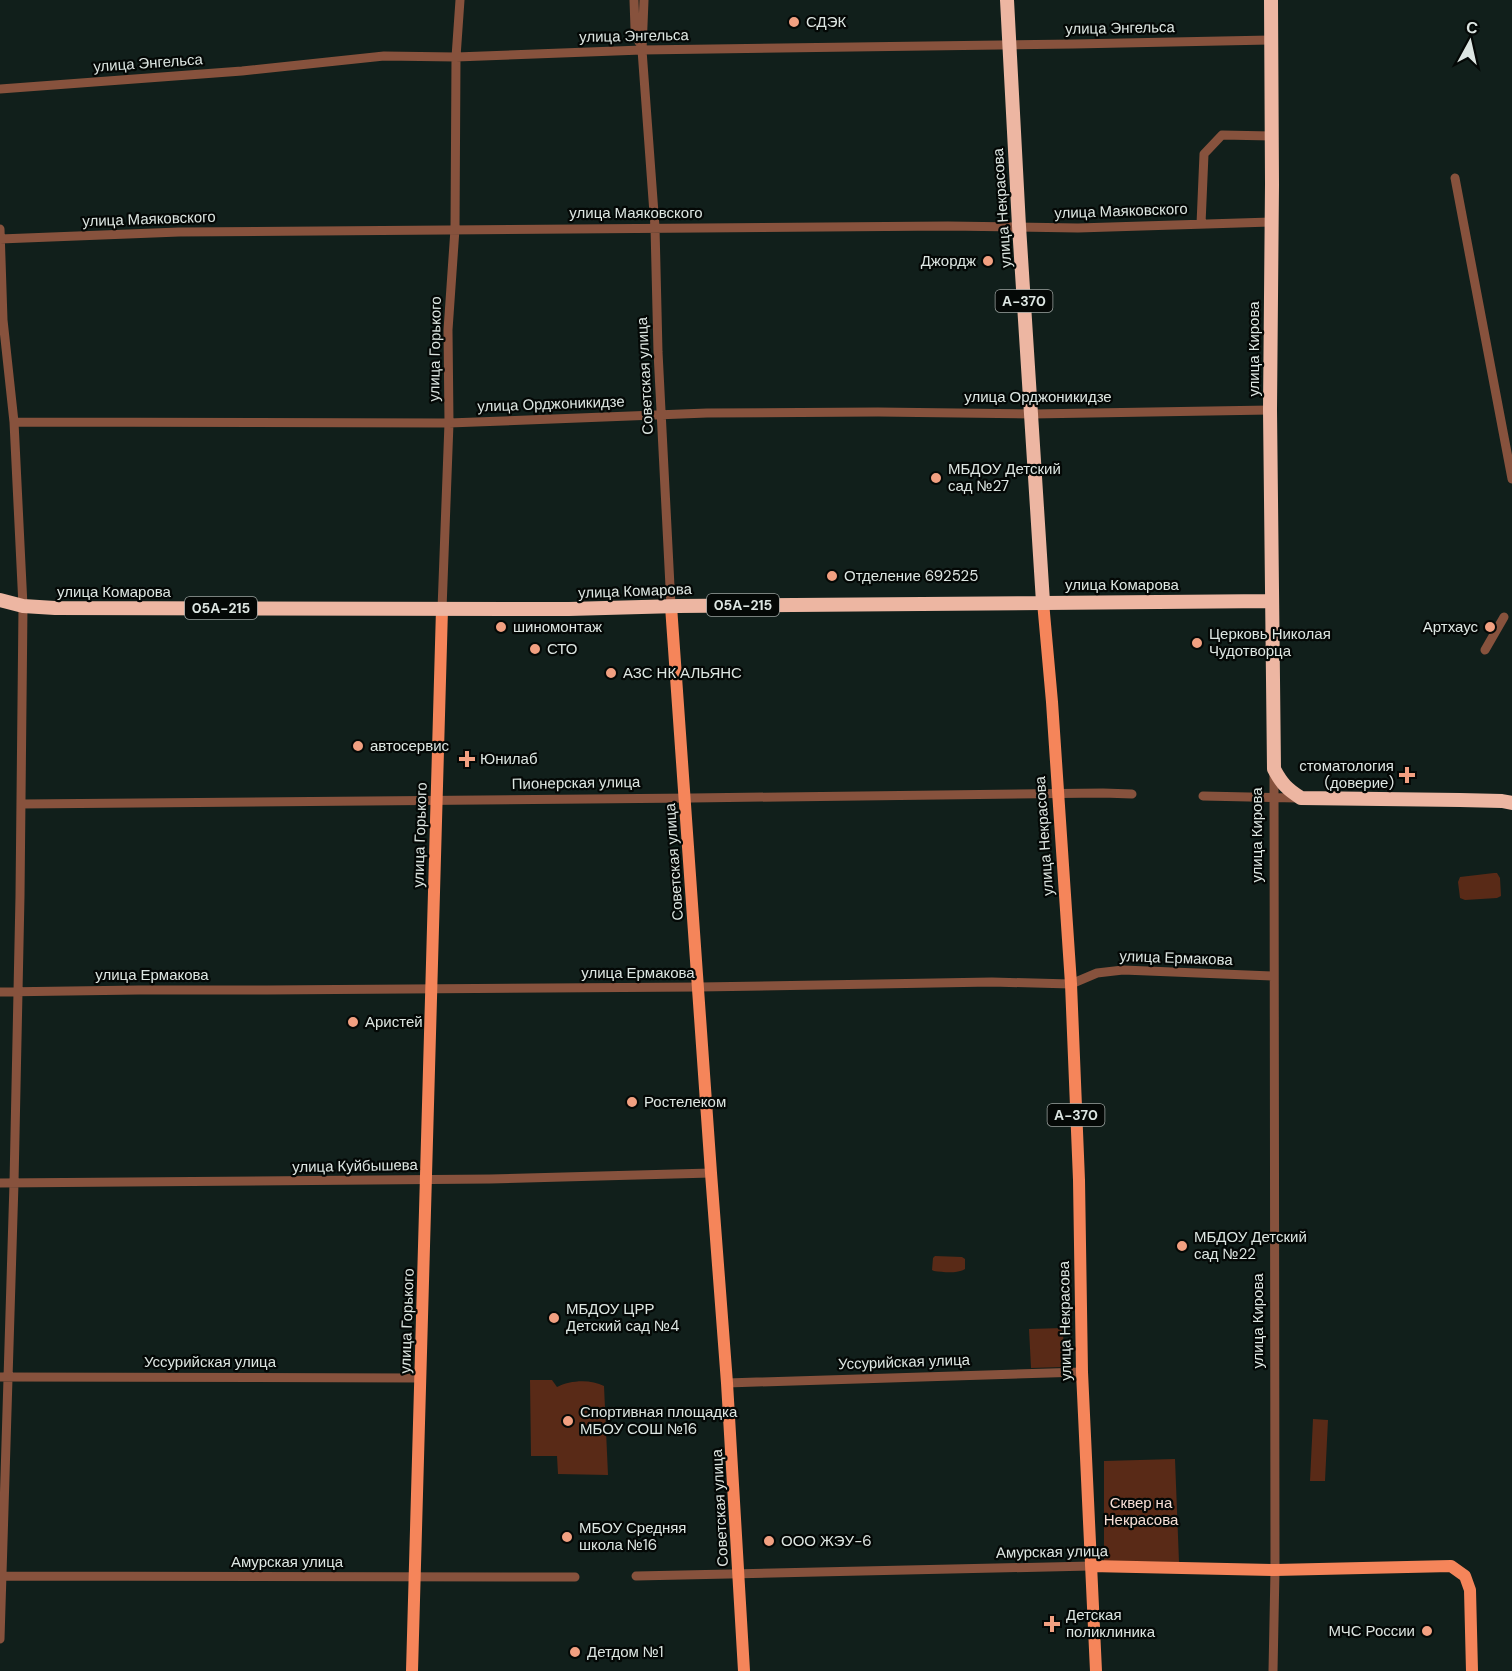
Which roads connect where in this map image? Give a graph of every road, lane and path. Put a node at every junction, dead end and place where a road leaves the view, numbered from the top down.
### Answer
1 (460, 0) edge
2 (634, 0) edge
3 (644, 0) edge
4 (1007, 0) edge
5 (1271, 0) edge
6 (1270, 40) junction
7 (1008, 44) junction
8 (642, 50) junction
9 (456, 57) junction
10 (0, 88) edge
11 (1272, 136) junction
12 (1455, 178) dead end
13 (1272, 222) junction
14 (1202, 224) junction
15 (1019, 226) junction
16 (655, 227) junction
17 (455, 229) junction
18 (0, 236) edge
19 (1270, 410) junction
20 (662, 414) junction
21 (1032, 414) junction
22 (14, 422) junction
23 (449, 423) junction
24 (1512, 479) edge
25 (0, 600) edge
26 (1272, 601) junction
27 (1043, 602) junction
28 (23, 606) junction
29 (671, 606) junction
30 (442, 609) junction
31 (1504, 617) dead end
32 (1485, 650) dead end
33 (1274, 769) junction
34 (1057, 793) junction
35 (1132, 794) dead end
36 (1203, 796) dead end
37 (1274, 797) junction
38 (685, 798) junction
39 (1301, 798) junction
40 (436, 801) junction
41 (1512, 803) edge
42 (21, 804) junction
43 (1273, 976) junction
44 (1071, 984) junction
45 (699, 987) junction
46 (430, 989) junction
47 (0, 992) edge
48 (17, 992) junction
49 (711, 1173) junction
50 (427, 1180) junction
51 (0, 1183) edge
52 (14, 1183) junction
53 (1082, 1372) junction
54 (4, 1377) edge
55 (420, 1378) junction
56 (727, 1383) junction
57 (1091, 1566) junction
58 (1275, 1570) junction
59 (739, 1574) junction
60 (1, 1576) edge
61 (636, 1576) dead end
62 (415, 1577) junction
63 (574, 1577) dead end
64 (0, 1640) edge
65 (412, 1671) edge
66 (744, 1671) edge
67 (1096, 1671) edge
68 (1273, 1671) edge
69 (1472, 1671) edge

1 - 9 street, улица Горького
2 - 8 street, Советская улица
3 - 8 street, Советская улица
4 - 7 highway, улица Некрасова / А-370
5 - 6 highway, улица Кирова
6 - 7 street, улица Энгельса
6 - 11 highway, улица Кирова
7 - 8 street, улица Энгельса
7 - 15 highway, улица Некрасова / А-370
8 - 9 street, улица Энгельса
8 - 16 street, Советская улица
9 - 10 street, улица Энгельса
9 - 17 street, улица Горького
11 - 13 highway, улица Кирова
11 - 14 street
12 - 24 street
13 - 14 street, улица Маяковского
13 - 19 highway, улица Кирова
14 - 15 street, улица Маяковского
15 - 16 street, улица Маяковского
15 - 21 highway, улица Некрасова / А-370
16 - 17 street, улица Маяковского
16 - 20 street, Советская улица
17 - 18 street, улица Маяковского
17 - 23 street, улица Горького
18 - 22 street
19 - 21 street, улица Орджоникидзе
19 - 26 highway, улица Кирова
20 - 21 street, улица Орджоникидзе
20 - 23 street, улица Орджоникидзе
20 - 29 street, Советская улица
21 - 27 highway, улица Некрасова / А-370
22 - 23 street, улица Орджоникидзе
22 - 28 street
23 - 30 street, улица Горького
25 - 28 highway, улица Комарова / 05А-215
26 - 27 highway, улица Комарова
26 - 33 highway, улица Кирова
27 - 29 highway, улица Комарова / 05А-215
27 - 34 main road, улица Некрасова / А-370
28 - 30 highway, улица Комарова / 05А-215
28 - 42 street
29 - 30 highway, улица Комарова / 05А-215
29 - 38 main road, Советская улица
30 - 40 main road, улица Горького
31 - 32 street
33 - 37 street, улица Кирова
33 - 39 highway
34 - 35 street, Пионерская улица
34 - 38 street, Пионерская улица
34 - 44 main road, улица Некрасова / А-370
36 - 37 street
37 - 39 street
37 - 43 street, улица Кирова
38 - 40 street, Пионерская улица
38 - 45 main road, Советская улица
39 - 41 highway
40 - 42 street, Пионерская улица
40 - 46 main road, улица Горького
42 - 48 street
43 - 44 street, улица Ермакова
43 - 58 street, улица Кирова
44 - 45 street, улица Ермакова
44 - 53 main road, улица Некрасова / А-370
45 - 46 street, улица Ермакова
45 - 49 main road, Советская улица
46 - 48 street, улица Ермакова
46 - 50 main road, улица Горького
47 - 48 street, улица Ермакова
48 - 52 street
49 - 50 street, улица Куйбышева
49 - 56 main road, Советская улица
50 - 52 street, улица Куйбышева
50 - 55 main road, улица Горького
51 - 52 street, улица Куйбышева
52 - 54 street
53 - 56 street, Уссурийская улица
53 - 57 main road, улица Некрасова / А-370
54 - 55 street, Уссурийская улица
54 - 60 street
55 - 62 main road, улица Горького
56 - 59 main road, Советская улица
57 - 58 main road, Амурская улица
57 - 59 street, Амурская улица
57 - 67 main road, улица Некрасова / А-370
58 - 68 street, улица Кирова
58 - 69 main road, Амурская улица
59 - 61 street, Амурская улица
59 - 66 main road, Советская улица
60 - 62 street, Амурская улица
60 - 64 street
62 - 63 street, Амурская улица
62 - 65 main road, улица Горького

